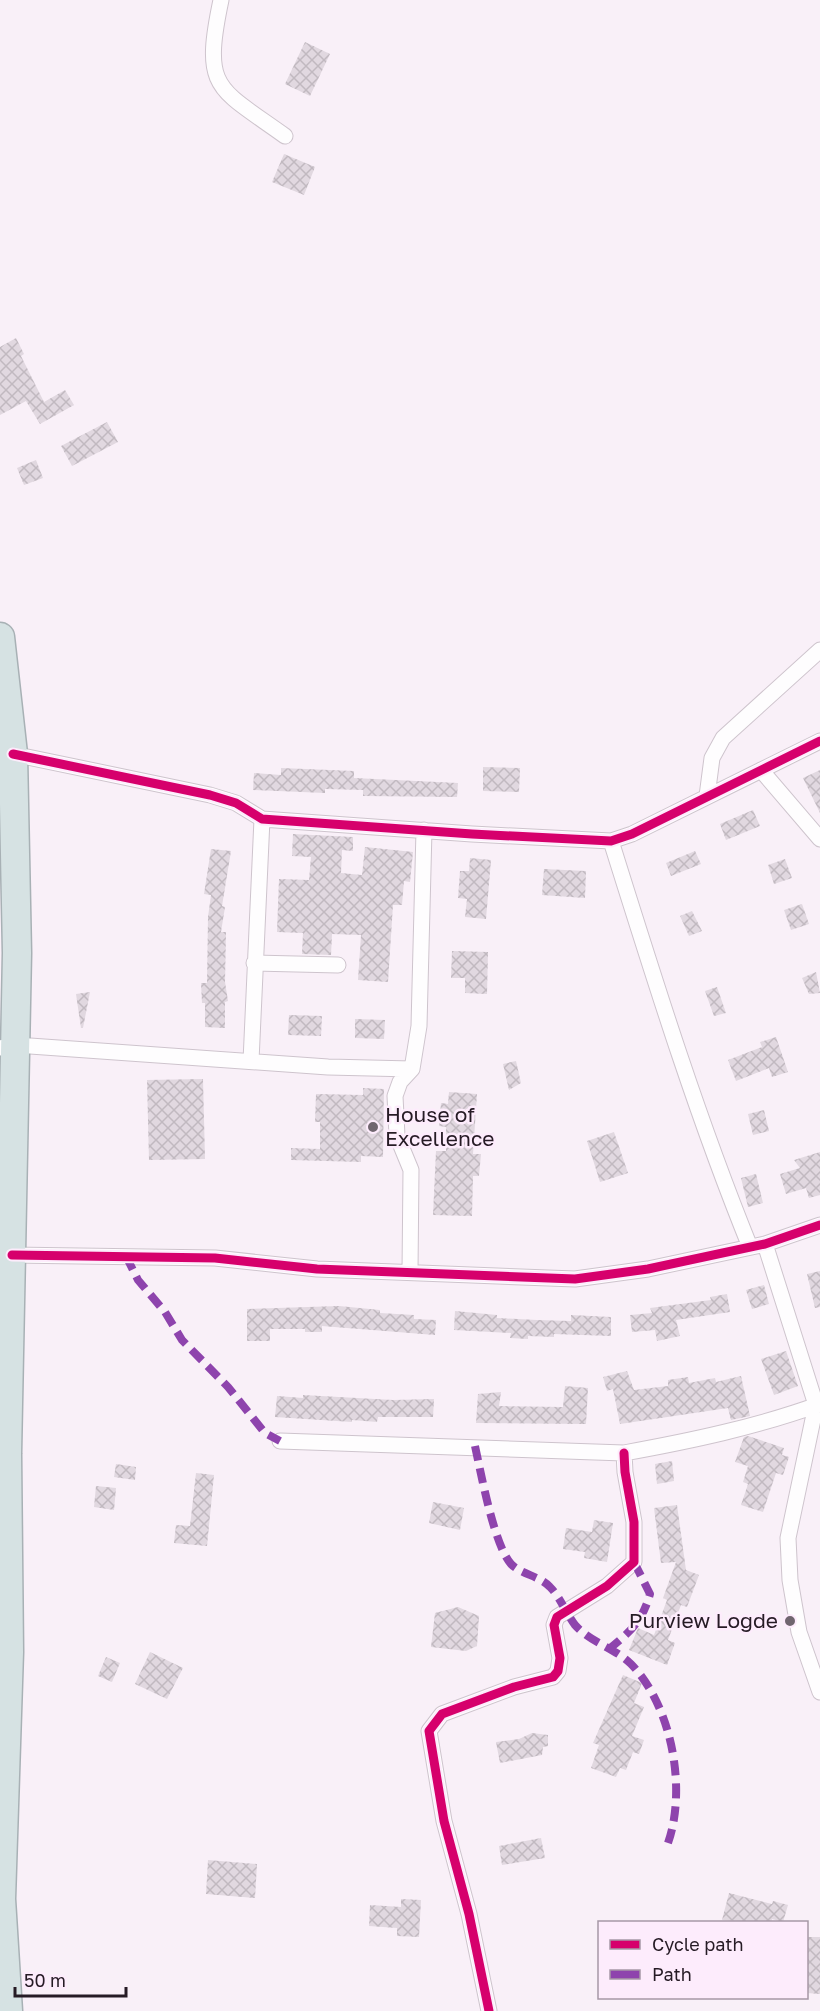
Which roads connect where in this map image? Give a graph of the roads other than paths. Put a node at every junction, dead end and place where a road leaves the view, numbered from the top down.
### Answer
1 (221, 0) edge
2 (285, 136) dead end
3 (0, 637) edge
4 (820, 650) edge
5 (820, 741) edge
6 (13, 754) junction
7 (761, 770) junction
8 (707, 796) junction
9 (262, 819) junction
10 (424, 830) junction
11 (820, 839) edge
12 (611, 841) junction
13 (254, 963) junction
14 (339, 965) dead end
15 (8, 1047) edge
16 (251, 1061) junction
17 (412, 1069) junction
18 (7, 1167) edge
19 (820, 1225) edge
20 (765, 1244) junction
21 (750, 1247) junction
22 (12, 1255) junction
23 (410, 1272) junction
24 (818, 1405) edge
25 (280, 1441) dead end
26 (4, 1453) edge
27 (624, 1453) junction
28 (4, 1654) edge
29 (820, 1692) edge
30 (8, 2011) edge
31 (489, 2011) edge

1 - 2 street
3 - 6 highway
4 - 8 street
5 - 7 street
6 - 9 street
6 - 15 highway
7 - 8 street
7 - 11 street
8 - 12 street
9 - 10 street
9 - 13 street
10 - 12 street
10 - 17 street
12 - 21 street
13 - 14 street
13 - 16 street
15 - 16 street
15 - 18 highway
16 - 17 street
17 - 23 street
18 - 22 highway
19 - 20 street
20 - 21 street
20 - 24 street
21 - 23 street
22 - 23 street
22 - 26 highway
24 - 27 street
24 - 29 street
25 - 27 street
26 - 28 highway
27 - 31 street
28 - 30 highway

